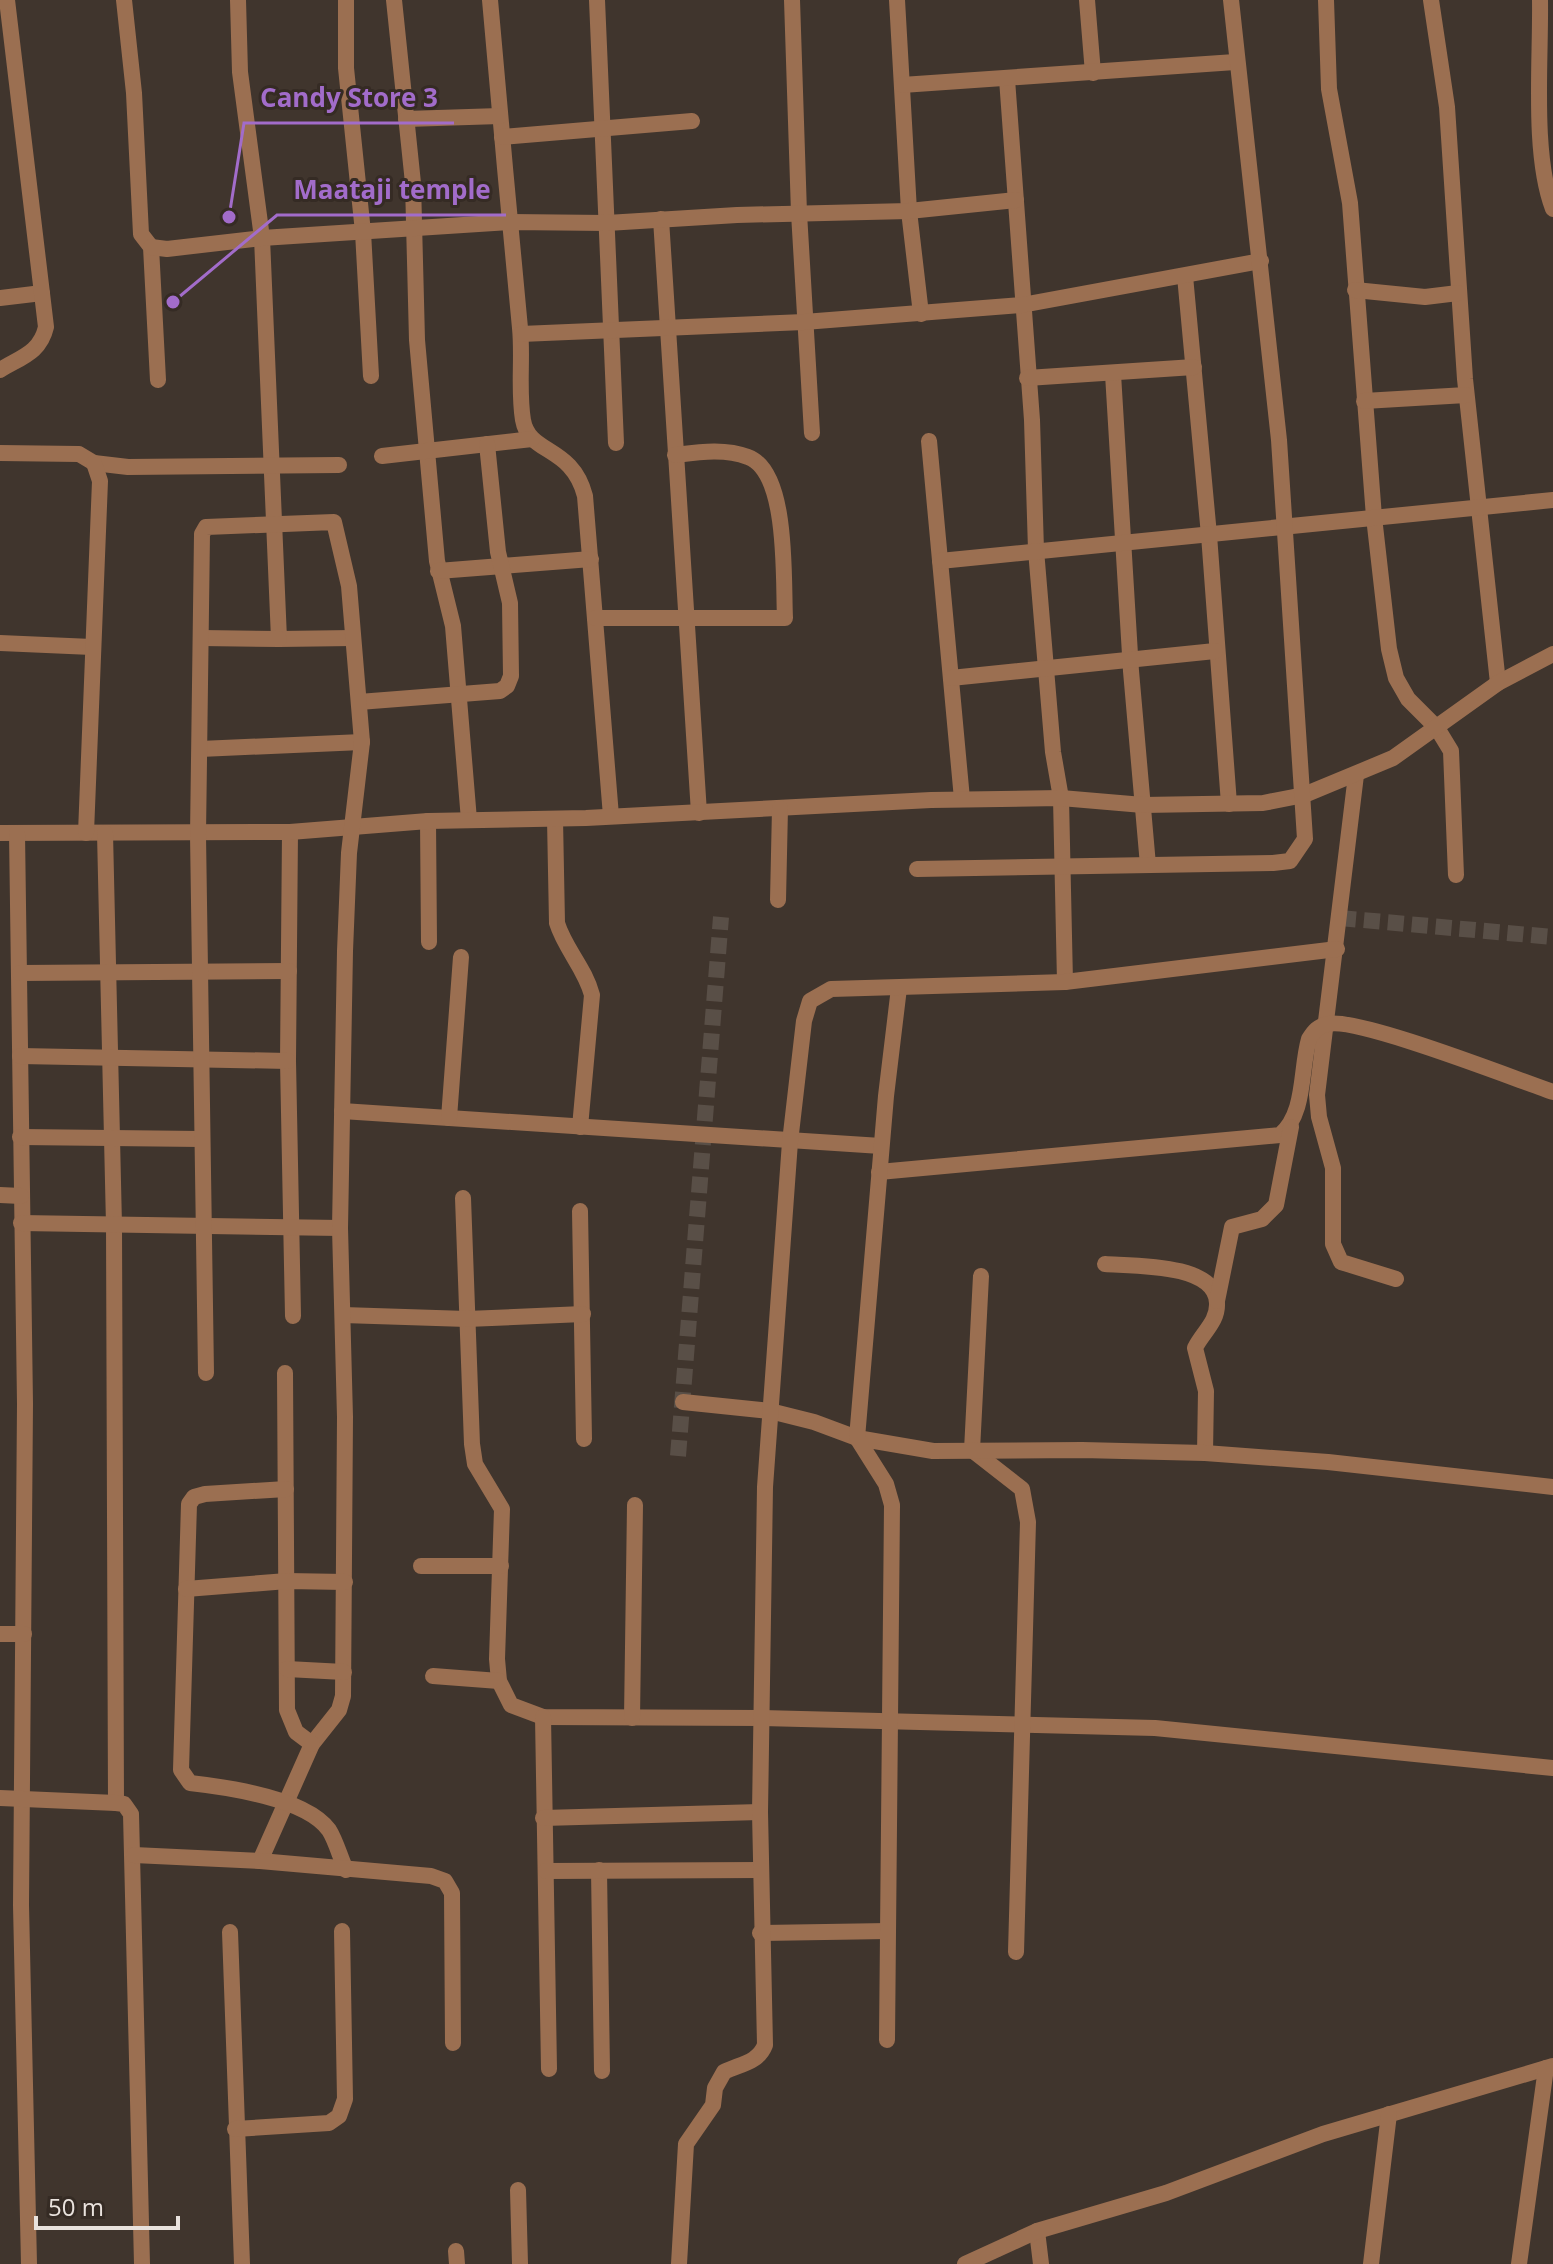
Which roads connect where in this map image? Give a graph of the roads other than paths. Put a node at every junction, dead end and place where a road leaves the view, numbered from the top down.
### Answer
1 (7, 0) edge
2 (124, 0) edge
3 (238, 0) edge
4 (346, 0) edge
5 (394, 0) edge
6 (490, 0) edge
7 (597, 0) edge
8 (792, 0) edge
9 (897, 0) edge
10 (1087, 0) edge
11 (1231, 0) edge
12 (1326, 0) edge
13 (1431, 0) edge
14 (1540, 0) edge
15 (1235, 62) junction
16 (1093, 73) junction
17 (1007, 79) junction
18 (902, 85) junction
19 (500, 116) junction
20 (406, 119) junction
21 (692, 121) dead end
22 (604, 128) junction
23 (502, 137) junction
24 (1016, 200) junction
25 (1553, 209) edge
26 (909, 211) junction
27 (799, 213) junction
28 (661, 219) junction
29 (510, 222) junction
30 (607, 223) junction
31 (415, 228) junction
32 (363, 232) junction
33 (262, 238) junction
34 (151, 247) junction
35 (1261, 261) junction
36 (1185, 276) junction
37 (1355, 290) junction
38 (42, 293) junction
39 (1458, 293) junction
40 (0, 298) edge
41 (1022, 305) junction
42 (921, 314) junction
43 (804, 322) junction
44 (666, 328) junction
45 (612, 331) junction
46 (521, 334) junction
47 (1194, 367) junction
48 (0, 370) edge
49 (1113, 374) junction
50 (371, 376) dead end
51 (1027, 378) junction
52 (158, 380) dead end
53 (1466, 395) junction
54 (1364, 401) junction
55 (812, 433) dead end
56 (532, 439) junction
57 (929, 441) dead end
58 (616, 443) dead end
59 (487, 444) junction
60 (428, 451) junction
61 (0, 453) edge
62 (675, 455) junction
63 (382, 456) dead end
64 (94, 463) junction
65 (339, 465) dead end
66 (271, 467) junction
67 (1553, 500) edge
68 (1477, 505) junction
69 (1374, 517) junction
70 (1285, 525) junction
71 (273, 526) junction
72 (1209, 535) junction
73 (1123, 541) junction
74 (1036, 550) junction
75 (591, 559) junction
76 (940, 561) junction
77 (502, 566) junction
78 (438, 571) junction
79 (595, 618) junction
80 (686, 618) junction
81 (201, 638) junction
82 (353, 638) junction
83 (279, 639) junction
84 (0, 643) edge
85 (92, 647) junction
86 (1215, 651) junction
87 (1552, 658) edge
88 (1131, 660) junction
89 (1048, 668) junction
90 (951, 678) junction
91 (1498, 683) junction
92 (459, 694) junction
93 (359, 702) junction
94 (1437, 728) junction
95 (362, 742) junction
96 (200, 749) junction
97 (1356, 775) junction
98 (1304, 795) junction
99 (1061, 798) junction
100 (962, 799) junction
101 (1229, 804) junction
102 (1143, 805) junction
103 (780, 808) junction
104 (699, 813) junction
105 (611, 816) junction
106 (555, 819) junction
107 (469, 820) junction
108 (428, 821) junction
109 (351, 828) junction
110 (290, 832) junction
111 (8, 833) edge
112 (86, 833) junction
113 (105, 833) junction
114 (198, 835) junction
115 (1148, 865) junction
116 (1062, 866) junction
117 (917, 869) dead end
118 (1456, 875) dead end
119 (778, 900) dead end
120 (429, 942) dead end
121 (1337, 949) junction
122 (461, 957) dead end
123 (289, 971) junction
124 (109, 972) junction
125 (202, 972) junction
126 (20, 973) junction
127 (1065, 982) junction
128 (899, 988) junction
129 (1327, 1024) junction
130 (20, 1056) junction
131 (202, 1057) junction
132 (111, 1058) junction
133 (288, 1061) junction
134 (1553, 1092) edge
135 (342, 1111) junction
136 (449, 1118) junction
137 (580, 1127) junction
138 (1291, 1127) junction
139 (20, 1137) junction
140 (113, 1138) junction
141 (201, 1139) junction
142 (790, 1142) junction
143 (881, 1146) junction
144 (879, 1172) junction
145 (0, 1195) edge
146 (21, 1196) junction
147 (463, 1198) dead end
148 (580, 1211) dead end
149 (21, 1223) junction
150 (114, 1225) junction
151 (205, 1225) junction
152 (293, 1228) junction
153 (340, 1228) junction
154 (1105, 1264) dead end
155 (981, 1276) dead end
156 (1396, 1279) dead end
157 (1217, 1301) junction
158 (583, 1314) junction
159 (343, 1315) junction
160 (293, 1316) dead end
161 (467, 1319) junction
162 (206, 1373) dead end
163 (285, 1373) dead end
164 (683, 1402) dead end
165 (770, 1411) junction
166 (857, 1438) junction
167 (584, 1439) dead end
168 (972, 1450) junction
169 (1205, 1453) junction
170 (1553, 1487) edge
171 (286, 1489) junction
172 (635, 1505) dead end
173 (421, 1566) dead end
174 (501, 1566) junction
175 (287, 1581) junction
176 (345, 1582) junction
177 (186, 1589) junction
178 (0, 1634) edge
179 (24, 1634) junction
180 (287, 1669) junction
181 (344, 1672) junction
182 (433, 1676) dead end
183 (499, 1681) junction
184 (543, 1717) junction
185 (632, 1718) junction
186 (761, 1718) junction
187 (890, 1721) junction
188 (1022, 1724) junction
189 (312, 1744) junction
190 (1553, 1768) edge
191 (0, 1798) edge
192 (21, 1798) junction
193 (116, 1803) junction
194 (285, 1804) junction
195 (760, 1812) junction
196 (543, 1818) junction
197 (134, 1855) junction
198 (260, 1861) junction
199 (346, 1870) junction
200 (599, 1870) junction
201 (760, 1870) junction
202 (546, 1871) junction
203 (342, 1931) dead end
204 (888, 1931) junction
205 (230, 1932) dead end
206 (760, 1933) junction
207 (1016, 1952) dead end
208 (887, 2040) dead end
209 (453, 2043) dead end
210 (1549, 2067) edge
211 (549, 2069) dead end
212 (602, 2071) dead end
213 (1389, 2114) junction
214 (235, 2129) junction
215 (518, 2190) dead end
216 (1037, 2231) junction
217 (29, 2264) edge
218 (142, 2264) edge
219 (242, 2264) edge
220 (520, 2264) edge
221 (679, 2264) edge
222 (965, 2264) edge
223 (1041, 2264) edge
224 (1371, 2264) edge
225 (1519, 2264) edge

1 - 38 street
2 - 34 street
3 - 33 street
4 - 32 street
5 - 20 street
6 - 19 street
7 - 22 street
8 - 27 street
9 - 18 street
10 - 16 street
11 - 15 street
12 - 37 street
13 - 39 street
14 - 25 street
15 - 16 street
15 - 35 street
16 - 17 street
17 - 18 street
17 - 24 street
18 - 26 street
19 - 20 street
19 - 23 street
20 - 31 street
21 - 22 street
22 - 23 street
22 - 30 street
23 - 29 street
24 - 26 street
24 - 41 street
26 - 27 street
26 - 42 street
27 - 28 street
27 - 43 street
28 - 30 street
28 - 44 street
29 - 30 street
29 - 31 street
29 - 46 street
30 - 45 street
31 - 32 street
31 - 60 street
32 - 33 street
32 - 50 street
33 - 34 street
33 - 66 street
34 - 52 street
35 - 36 street
35 - 70 street
36 - 41 street
36 - 47 street
37 - 39 street
37 - 54 street
38 - 40 street
38 - 48 street
39 - 53 street
41 - 42 street
41 - 51 street
42 - 43 street
43 - 44 street
43 - 55 street
44 - 45 street
44 - 62 street
45 - 46 street
45 - 58 street
46 - 56 street
47 - 49 street
47 - 72 street
49 - 51 street
49 - 73 street
51 - 74 street
53 - 54 street
53 - 68 street
54 - 69 street
56 - 59 street
56 - 75 street
57 - 76 street
59 - 60 street
59 - 77 street
60 - 63 street
60 - 78 street
61 - 64 street
62 - 80 street
62 - 80 street
64 - 66 street
64 - 85 street
65 - 66 street
66 - 71 street
67 - 68 street
68 - 69 street
68 - 91 street
69 - 70 street
69 - 94 street
70 - 72 street
70 - 98 street
71 - 81 street
71 - 82 street
71 - 83 street
72 - 73 street
72 - 86 street
73 - 74 street
73 - 88 street
74 - 76 street
74 - 89 street
75 - 77 street
75 - 79 street
76 - 90 street
77 - 78 street
77 - 92 street
78 - 92 street
79 - 80 street
79 - 105 street
80 - 104 street
81 - 83 street
81 - 96 street
82 - 83 street
82 - 93 street
84 - 85 street
85 - 112 street
86 - 88 street
86 - 101 street
87 - 91 street
88 - 89 street
88 - 102 street
89 - 90 street
89 - 99 street
90 - 100 street
91 - 94 street
92 - 93 street
92 - 107 street
93 - 95 street
94 - 97 street
94 - 118 street
95 - 96 street
95 - 109 street
96 - 114 street
97 - 98 street
97 - 121 street
98 - 101 street
98 - 115 street
99 - 100 street
99 - 102 street
99 - 116 street
100 - 103 street
101 - 102 street
102 - 115 street
103 - 104 street
103 - 119 street
104 - 105 street
105 - 106 street
106 - 107 street
106 - 137 street
107 - 108 street
108 - 109 street
108 - 120 street
109 - 110 street
109 - 135 street
110 - 114 street
110 - 123 street
111 - 112 street
111 - 126 street
112 - 113 street
113 - 114 street
113 - 124 street
114 - 125 street
115 - 116 street
116 - 117 street
116 - 127 street
121 - 127 street
121 - 129 street
122 - 136 street
123 - 125 street
123 - 133 street
124 - 125 street
124 - 126 street
124 - 132 street
125 - 131 street
126 - 130 street
127 - 128 street
128 - 142 street
128 - 143 street
129 - 134 street
129 - 138 street
129 - 156 street
130 - 132 street
130 - 139 street
131 - 132 street
131 - 133 street
131 - 141 street
132 - 140 street
133 - 152 street
135 - 136 street
135 - 153 street
136 - 137 street
137 - 142 street
138 - 144 street
138 - 157 street
139 - 140 street
139 - 146 street
140 - 141 street
140 - 150 street
141 - 151 street
142 - 143 street
142 - 165 street
143 - 144 street
144 - 166 street
145 - 146 street
146 - 149 street
147 - 161 street
148 - 158 street
149 - 150 street
149 - 179 street
150 - 151 street
150 - 193 street
151 - 152 street
151 - 162 street
152 - 153 street
152 - 160 street
153 - 159 street
154 - 157 street
155 - 168 street
157 - 169 street
158 - 161 street
158 - 167 street
159 - 161 street
159 - 176 street
161 - 174 street
163 - 171 street
164 - 165 street
165 - 166 street
165 - 186 street
166 - 168 street
166 - 187 street
168 - 169 street
168 - 188 street
169 - 170 street
171 - 175 street
171 - 177 street
172 - 185 street
173 - 174 street
174 - 183 street
175 - 176 street
175 - 177 street
175 - 180 street
176 - 181 street
177 - 194 street
178 - 179 street
179 - 192 street
180 - 181 street
180 - 189 street
181 - 189 street
182 - 183 street
183 - 184 street
184 - 185 street
184 - 196 street
185 - 186 street
186 - 187 street
186 - 195 street
187 - 188 street
187 - 204 street
188 - 190 street
188 - 207 street
189 - 194 street
191 - 192 street
192 - 193 street
192 - 217 street
193 - 197 street
194 - 198 street
194 - 199 street
195 - 196 street
195 - 201 street
196 - 202 street
197 - 198 street
197 - 218 street
198 - 199 street
199 - 209 street
200 - 201 street
200 - 202 street
200 - 212 street
201 - 206 street
202 - 211 street
203 - 214 street
204 - 206 street
204 - 208 street
205 - 214 street
206 - 221 street
210 - 213 street
210 - 225 street
213 - 216 street
213 - 224 street
214 - 219 street
215 - 220 street
216 - 222 street
216 - 223 street

